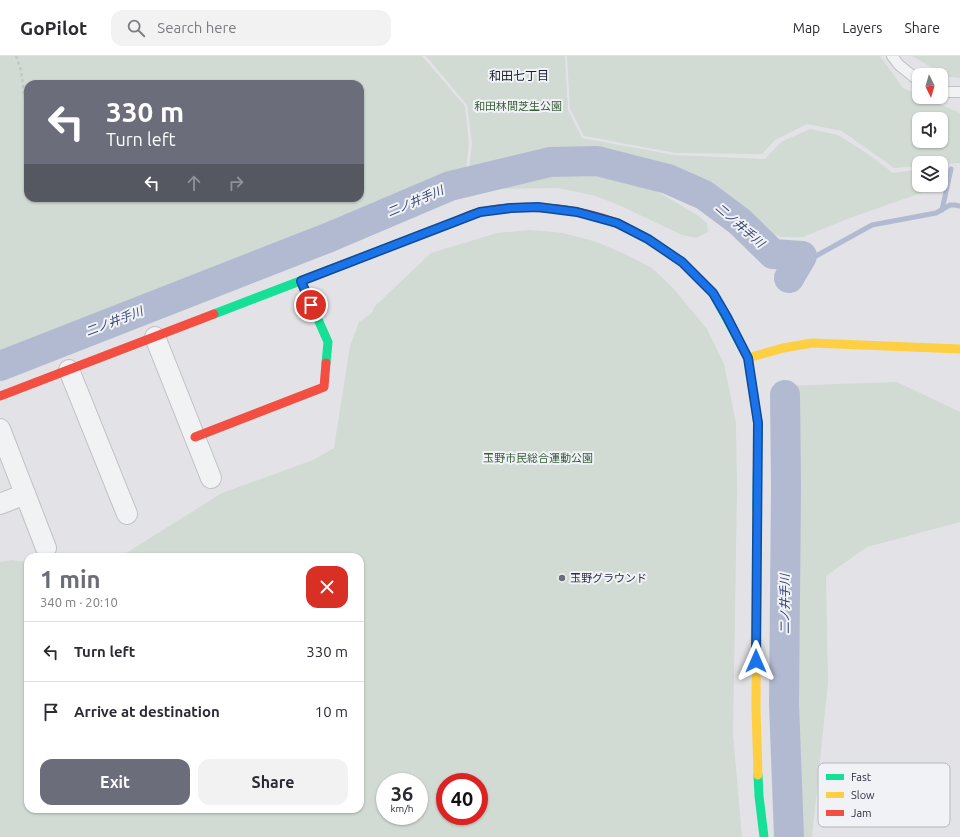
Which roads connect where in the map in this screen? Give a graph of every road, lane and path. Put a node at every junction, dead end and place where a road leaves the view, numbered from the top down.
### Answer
1 (16, 56) edge
2 (892, 56) edge
3 (912, 76) edge
4 (948, 92) edge
5 (960, 92) edge
6 (24, 96) edge
7 (301, 281) junction
8 (155, 337) junction
9 (960, 349) edge
10 (748, 358) junction
11 (69, 370) junction
12 (0, 396) edge
13 (0, 429) edge
14 (195, 437) junction
15 (210, 478) dead end
16 (25, 494) junction
17 (0, 504) edge
18 (128, 514) dead end
19 (46, 548) dead end
20 (764, 837) edge

1 - 6 path
2 - 3 lane
4 - 5 lane
7 - 8 street
7 - 10 street
7 - 14 street
8 - 11 street
8 - 14 street
9 - 10 street
10 - 20 street
11 - 12 street
11 - 18 street
13 - 16 street
14 - 15 street
16 - 17 street
16 - 19 street

